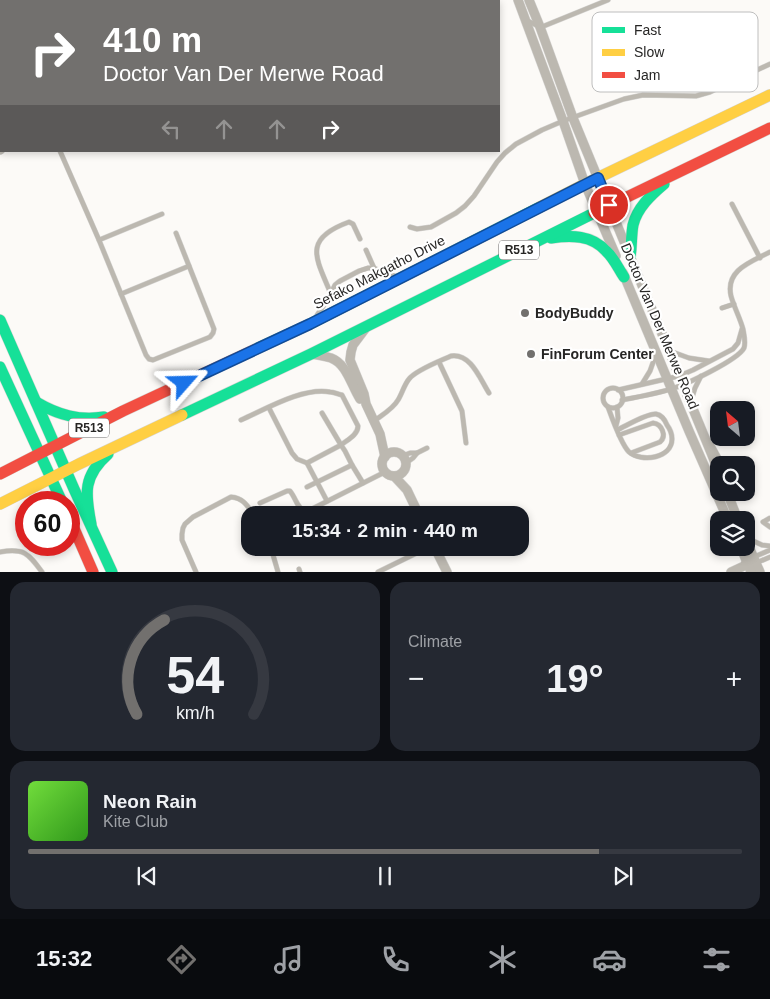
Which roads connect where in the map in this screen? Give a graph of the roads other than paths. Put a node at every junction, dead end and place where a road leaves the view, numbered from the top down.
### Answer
1 (518, 0) edge
2 (528, 0) edge
3 (608, 0) edge
4 (524, 20) junction
5 (540, 26) junction
6 (770, 64) edge
7 (758, 70) edge
8 (710, 92) edge
9 (770, 95) edge
10 (573, 118) junction
11 (563, 121) junction
12 (770, 128) edge
13 (60, 152) edge
14 (680, 172) junction
15 (598, 178) junction
16 (585, 184) junction
17 (732, 204) dead end
18 (609, 205) junction
19 (597, 211) junction
20 (162, 214) dead end
21 (410, 227) dead end
22 (176, 233) dead end
23 (360, 239) dead end
24 (99, 240) junction
25 (539, 240) junction
26 (366, 250) dead end
27 (770, 252) edge
28 (630, 257) junction
29 (760, 258) junction
30 (189, 266) junction
31 (374, 268) junction
32 (404, 277) junction
33 (624, 277) junction
34 (121, 294) junction
35 (330, 294) junction
36 (734, 304) junction
37 (722, 308) dead end
38 (0, 320) edge
39 (310, 324) junction
40 (366, 327) junction
41 (742, 328) junction
42 (669, 351) junction
43 (656, 353) junction
44 (311, 354) junction
45 (709, 361) junction
46 (439, 362) junction
47 (0, 368) edge
48 (702, 375) junction
49 (667, 379) junction
50 (681, 380) junction
51 (642, 384) junction
52 (671, 389) junction
53 (618, 390) junction
54 (489, 394) dead end
55 (622, 400) junction
56 (36, 402) junction
57 (366, 404) junction
58 (691, 404) junction
59 (608, 407) junction
60 (617, 407) junction
61 (269, 408) junction
62 (123, 411) junction
63 (322, 413) dead end
64 (241, 420) dead end
65 (374, 421) junction
66 (617, 430) junction
67 (380, 434) junction
68 (132, 438) junction
69 (707, 441) junction
70 (466, 443) dead end
71 (340, 445) junction
72 (55, 446) junction
73 (427, 448) dead end
74 (417, 453) junction
75 (631, 453) junction
76 (39, 454) junction
77 (713, 456) edge
78 (718, 456) edge
79 (385, 457) junction
80 (402, 461) junction
81 (307, 464) junction
82 (352, 466) junction
83 (66, 471) junction
84 (0, 474) edge
85 (389, 474) junction
86 (51, 478) junction
87 (318, 482) junction
88 (363, 483) junction
89 (307, 487) dead end
90 (407, 490) junction
91 (57, 491) edge
92 (327, 501) junction
93 (260, 503) dead end
94 (0, 504) edge
95 (247, 506) edge
96 (415, 506) edge
97 (724, 511) edge
98 (770, 518) edge
99 (91, 524) junction
100 (770, 527) edge
101 (755, 542) edge
102 (80, 543) edge
103 (770, 546) edge
104 (770, 550) edge
105 (0, 552) edge
106 (273, 556) edge
107 (411, 556) edge
108 (439, 556) edge
109 (770, 557) edge
110 (751, 565) edge
111 (109, 568) edge
112 (42, 572) edge
113 (93, 572) edge
114 (196, 572) edge
115 (278, 572) edge
116 (378, 572) edge
117 (447, 572) edge
118 (731, 572) edge

1 - 4 street, Doctor Van Der Merwe Road
2 - 5 street, Doctor Van Der Merwe Road
3 - 5 lane
4 - 5 lane
4 - 11 street, Doctor Van Der Merwe Road
5 - 10 street, Doctor Van Der Merwe Road
6 - 7 lane
8 - 10 lane
9 - 15 main road, Sefako Makgatho Drive / R513
10 - 11 lane
10 - 15 street, Doctor Van Der Merwe Road
11 - 16 street, Doctor Van Der Merwe Road
11 - 21 lane
12 - 14 main road, R513
13 - 24 lane
14 - 18 main road, R513
14 - 28 main road
15 - 16 main road, Sefako Makgatho Drive / R513
15 - 18 street, Doctor Van Der Merwe Road
16 - 19 street, Doctor Van Der Merwe Road
16 - 32 main road, Sefako Makgatho Drive / R513
17 - 29 lane
18 - 19 main road, R513
18 - 28 street, Doctor Van Der Merwe Road
19 - 25 main road, R513
19 - 33 street, Doctor Van Der Merwe Road
20 - 24 lane
22 - 30 lane
23 - 35 lane
24 - 34 lane
25 - 33 main road
25 - 40 main road, R513
26 - 31 lane
27 - 29 lane
28 - 42 street, Doctor Van Der Merwe Road
29 - 36 lane
30 - 34 lane
30 - 34 lane
31 - 32 lane
31 - 35 lane
32 - 39 main road, Sefako Makgatho Drive / R513
33 - 43 street, Doctor Van Der Merwe Road
35 - 39 lane
36 - 37 lane
36 - 41 lane
38 - 56 main road
39 - 62 main road, Sefako Makgatho Drive / R513
40 - 44 main road, R513
40 - 57 street
41 - 45 lane
41 - 48 lane
42 - 45 lane
42 - 50 street, Doctor Van Der Merwe Road
43 - 49 street, Doctor Van Der Merwe Road
43 - 51 lane
44 - 57 street
44 - 68 main road, R513
45 - 50 lane
46 - 54 lane
46 - 65 lane
46 - 70 lane
47 - 76 main road
48 - 50 lane
48 - 58 lane
49 - 50 lane
49 - 51 lane
49 - 52 street, Doctor Van Der Merwe Road
50 - 52 lane
50 - 58 street, Doctor Van Der Merwe Road
51 - 53 lane
52 - 55 lane
52 - 97 street, Doctor Van Der Merwe Road
53 - 55 lane
53 - 59 lane
55 - 60 lane
56 - 62 main road
56 - 72 main road
57 - 65 street
58 - 69 street, Doctor Van Der Merwe Road
59 - 60 lane
59 - 66 lane
60 - 66 lane
61 - 64 lane
61 - 71 lane
61 - 81 lane
62 - 72 main road, Sefako Makgatho Drive / R513
63 - 71 lane
65 - 67 street
66 - 75 lane
66 - 75 lane
66 - 75 lane
67 - 79 street
67 - 80 street
68 - 83 main road, R513
68 - 99 main road
69 - 77 street, Doctor Van Der Merwe Road
69 - 78 lane
71 - 81 lane
71 - 82 lane
72 - 76 main road, Sefako Makgatho Drive / R513
72 - 83 main road
73 - 74 lane
74 - 80 lane
74 - 80 lane
76 - 84 main road, Sefako Makgatho Drive / R513
76 - 86 main road
79 - 80 street
79 - 85 street
80 - 85 street
80 - 90 street
81 - 87 lane
82 - 87 lane
82 - 88 lane
83 - 86 main road, R513
83 - 99 main road
85 - 88 lane
85 - 90 street
86 - 91 main road
86 - 94 main road, R513
87 - 89 lane
87 - 92 lane
88 - 92 lane
90 - 96 street
92 - 93 lane
95 - 114 lane
98 - 100 lane
99 - 111 main road
101 - 103 lane
102 - 113 main road
104 - 110 lane
105 - 112 lane
106 - 115 lane
107 - 116 lane
108 - 117 street
109 - 110 lane
110 - 118 street

